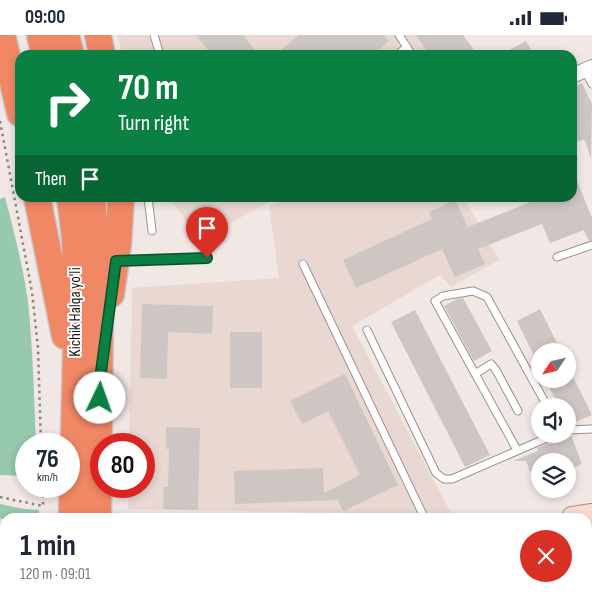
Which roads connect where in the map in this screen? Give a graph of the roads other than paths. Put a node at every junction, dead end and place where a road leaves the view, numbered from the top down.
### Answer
1 (2, 35) edge
2 (40, 35) edge
3 (66, 35) edge
4 (98, 35) edge
5 (154, 35) edge
6 (399, 35) edge
7 (407, 47) junction
8 (44, 50) edge
9 (70, 50) edge
10 (101, 50) edge
11 (158, 50) edge
12 (403, 50) edge
13 (409, 50) edge
14 (583, 71) edge
15 (592, 84) edge
16 (15, 91) edge
17 (38, 202) edge
18 (72, 202) edge
19 (91, 202) edge
20 (121, 202) edge
21 (149, 202) edge
22 (152, 231) dead end
23 (85, 238) junction
24 (592, 245) edge
25 (557, 257) dead end
26 (207, 258) dead end
27 (116, 261) junction
28 (303, 264) dead end
29 (367, 330) dead end
30 (475, 374) junction
31 (100, 379) junction
32 (74, 385) junction
33 (543, 398) edge
34 (518, 411) dead end
35 (576, 430) edge
36 (592, 430) edge
37 (534, 443) edge
38 (516, 450) junction
39 (72, 513) edge
40 (98, 513) edge
41 (422, 513) edge

1 - 16 highway
2 - 8 highway
3 - 9 highway
4 - 10 highway
5 - 11 lane
6 - 7 lane
7 - 12 lane
7 - 13 lane
14 - 15 lane
17 - 32 highway
18 - 23 highway, Kichik Halqa yo'li
19 - 23 highway, Kichik Halqa yo'li
20 - 27 highway
21 - 22 lane
23 - 31 highway, Kichik Halqa yo'li
23 - 32 highway, Kichik Halqa yo'li
24 - 25 lane
26 - 27 lane
27 - 31 highway
28 - 41 lane
29 - 38 lane
30 - 33 lane
30 - 34 lane
30 - 38 lane
31 - 40 highway, Kichik Halqa yo'li
32 - 39 highway, Kichik Halqa yo'li
35 - 36 lane
37 - 38 lane

